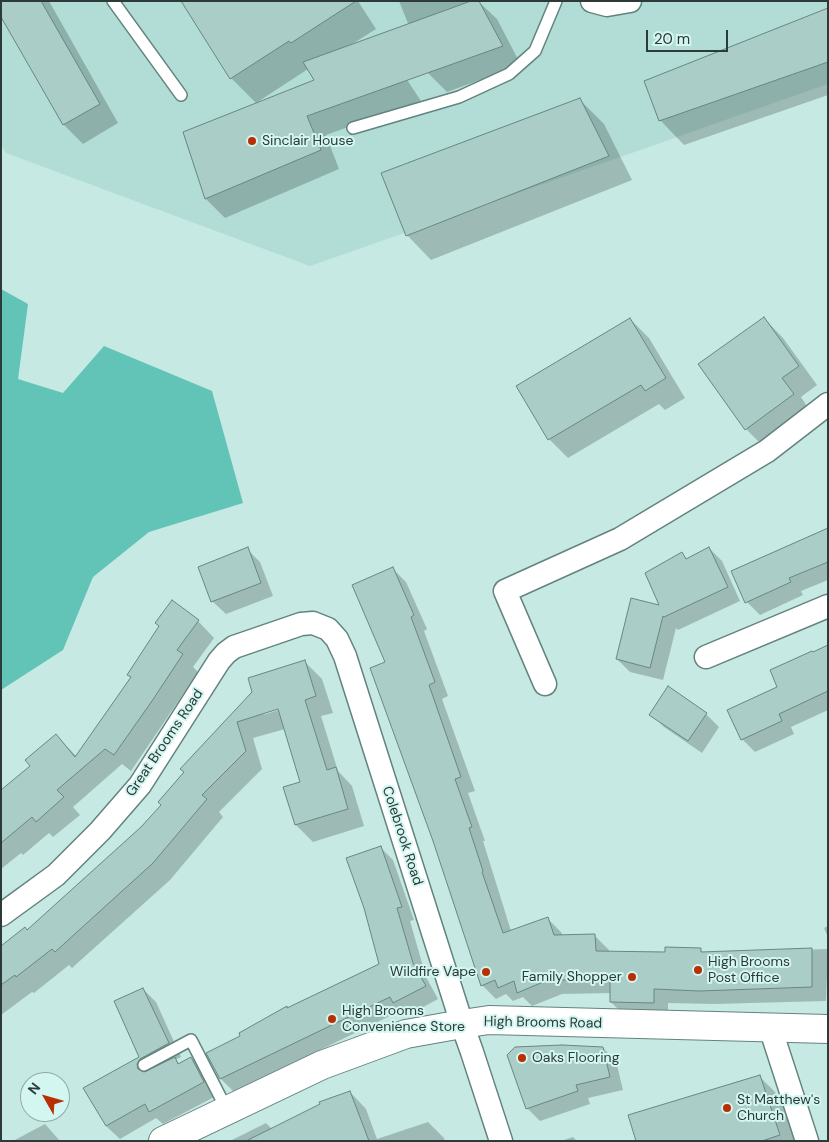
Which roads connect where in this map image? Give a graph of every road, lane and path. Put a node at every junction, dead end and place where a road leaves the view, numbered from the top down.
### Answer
1 (113, 1) edge
2 (556, 1) edge
3 (592, 1) edge
4 (630, 1) edge
5 (181, 95) dead end
6 (353, 128) dead end
7 (828, 404) edge
8 (828, 606) edge
9 (234, 647) joint
10 (706, 657) dead end
11 (545, 684) dead end
12 (1, 915) edge
13 (462, 1024) junction
14 (770, 1027) junction
15 (828, 1029) edge
16 (144, 1065) dead end
17 (227, 1110) junction
18 (162, 1141) edge
19 (501, 1141) edge
20 (807, 1141) edge

1 - 5 lane
2 - 6 lane
3 - 4 street
7 - 11 street
8 - 10 street
9 - 12 street, Great Brooms Road
9 - 13 street, Colebrook Road
13 - 14 street, High Brooms Road
13 - 17 street, High Brooms Road
13 - 19 street, Colebrook Road
14 - 15 street, High Brooms Road
14 - 20 street
16 - 17 lane
17 - 18 street, High Brooms Road

